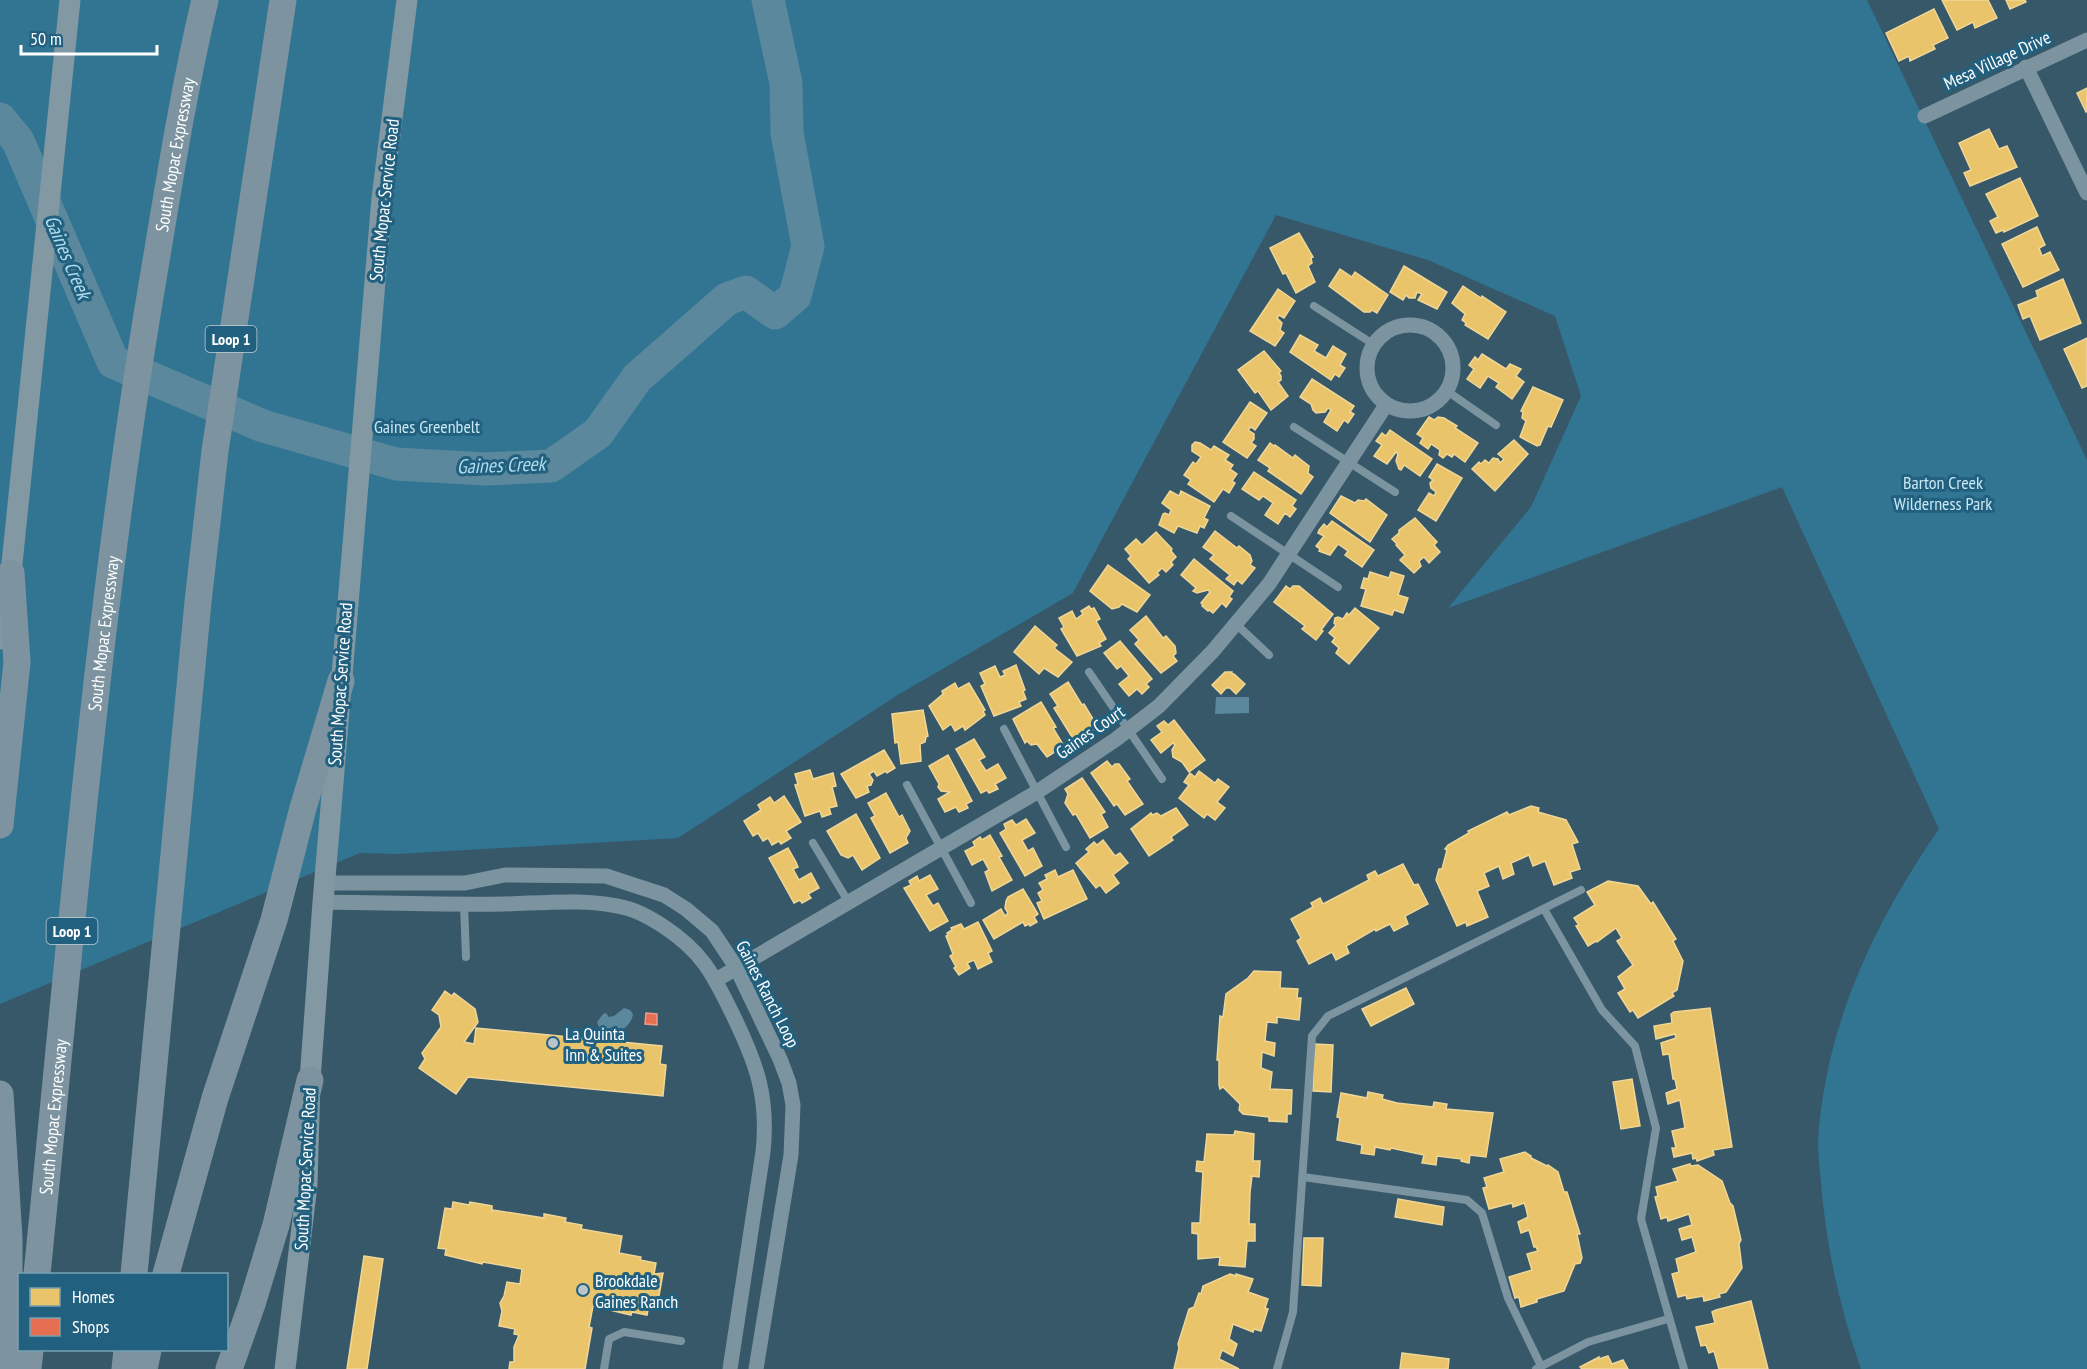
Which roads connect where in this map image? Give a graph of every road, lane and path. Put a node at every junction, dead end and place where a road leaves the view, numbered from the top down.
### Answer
1 (283, 0) edge
2 (289, 0) edge
3 (407, 0) edge
4 (205, 2) edge
5 (69, 4) edge
6 (279, 33) junction
7 (2087, 40) edge
8 (2026, 67) junction
9 (1924, 116) dead end
10 (2087, 194) edge
11 (1314, 306) dead end
12 (1373, 344) junction
13 (1447, 391) junction
14 (1386, 405) junction
15 (1496, 425) dead end
16 (1294, 427) dead end
17 (1349, 463) junction
18 (1395, 492) dead end
19 (1231, 516) dead end
20 (1288, 554) junction
21 (11, 573) junction
22 (1338, 587) dead end
23 (1236, 624) junction
24 (0, 639) edge
25 (1269, 655) dead end
26 (1089, 672) dead end
27 (341, 681) junction
28 (1004, 729) dead end
29 (1128, 730) junction
30 (1162, 779) dead end
31 (907, 785) dead end
32 (1037, 792) junction
33 (0, 825) edge
34 (813, 843) dead end
35 (1066, 847) dead end
36 (942, 849) junction
37 (465, 883) junction
38 (1581, 890) dead end
39 (323, 893) junction
40 (849, 903) junction
41 (971, 903) dead end
42 (464, 904) junction
43 (1544, 909) junction
44 (466, 957) dead end
45 (736, 968) junction
46 (716, 980) junction
47 (310, 1080) junction
48 (0, 1094) edge
49 (1303, 1177) junction
50 (37, 1273) edge
51 (134, 1273) edge
52 (167, 1273) edge
53 (1668, 1319) junction
54 (681, 1341) dead end
55 (30, 1351) edge
56 (126, 1351) edge
57 (148, 1351) edge
58 (1539, 1368) edge
59 (9, 1369) edge
60 (28, 1369) edge
61 (125, 1369) edge
62 (144, 1369) edge
63 (229, 1369) edge
64 (285, 1369) edge
65 (604, 1369) edge
66 (730, 1369) edge
67 (756, 1369) edge
68 (1277, 1369) edge
69 (1684, 1369) edge

1 - 6 highway, Loop 1
2 - 6 highway
3 - 27 main road, South Mopac Service Road
4 - 50 highway, South Mopac Expressway / Loop 1
5 - 21 main road
6 - 51 highway, Loop 1
7 - 8 street, Mesa Village Drive
8 - 9 street, Mesa Village Drive
8 - 10 street
11 - 12 lane
12 - 13 street
12 - 14 street
13 - 14 street
13 - 15 lane
14 - 17 street, Gaines Court
16 - 17 lane
17 - 18 lane
17 - 20 street, Gaines Court
19 - 20 lane
20 - 22 lane
20 - 23 street, Gaines Court
21 - 24 main road
21 - 33 highway
23 - 25 lane
23 - 29 street, Gaines Court
26 - 29 lane
27 - 39 main road, South Mopac Service Road
27 - 52 highway
28 - 32 lane
29 - 30 lane
29 - 32 street, Gaines Court
31 - 36 lane
32 - 35 lane
32 - 36 street, Gaines Court
34 - 40 lane
36 - 40 street, Gaines Court
36 - 41 lane
37 - 39 street, Gaines Ranch Loop
37 - 42 street
37 - 45 street, Gaines Ranch Loop
38 - 43 lane
39 - 42 street
39 - 47 main road, South Mopac Service Road
40 - 45 street, Gaines Court
42 - 44 lane
42 - 46 street
43 - 49 lane
43 - 53 lane
45 - 46 street, Gaines Court
45 - 67 street, Gaines Ranch Loop
46 - 66 street
47 - 63 highway
47 - 64 main road, South Mopac Service Road
48 - 59 highway
49 - 58 lane
49 - 68 lane
53 - 58 lane
53 - 69 lane
54 - 65 lane
55 - 60 highway
56 - 61 highway
57 - 62 highway

